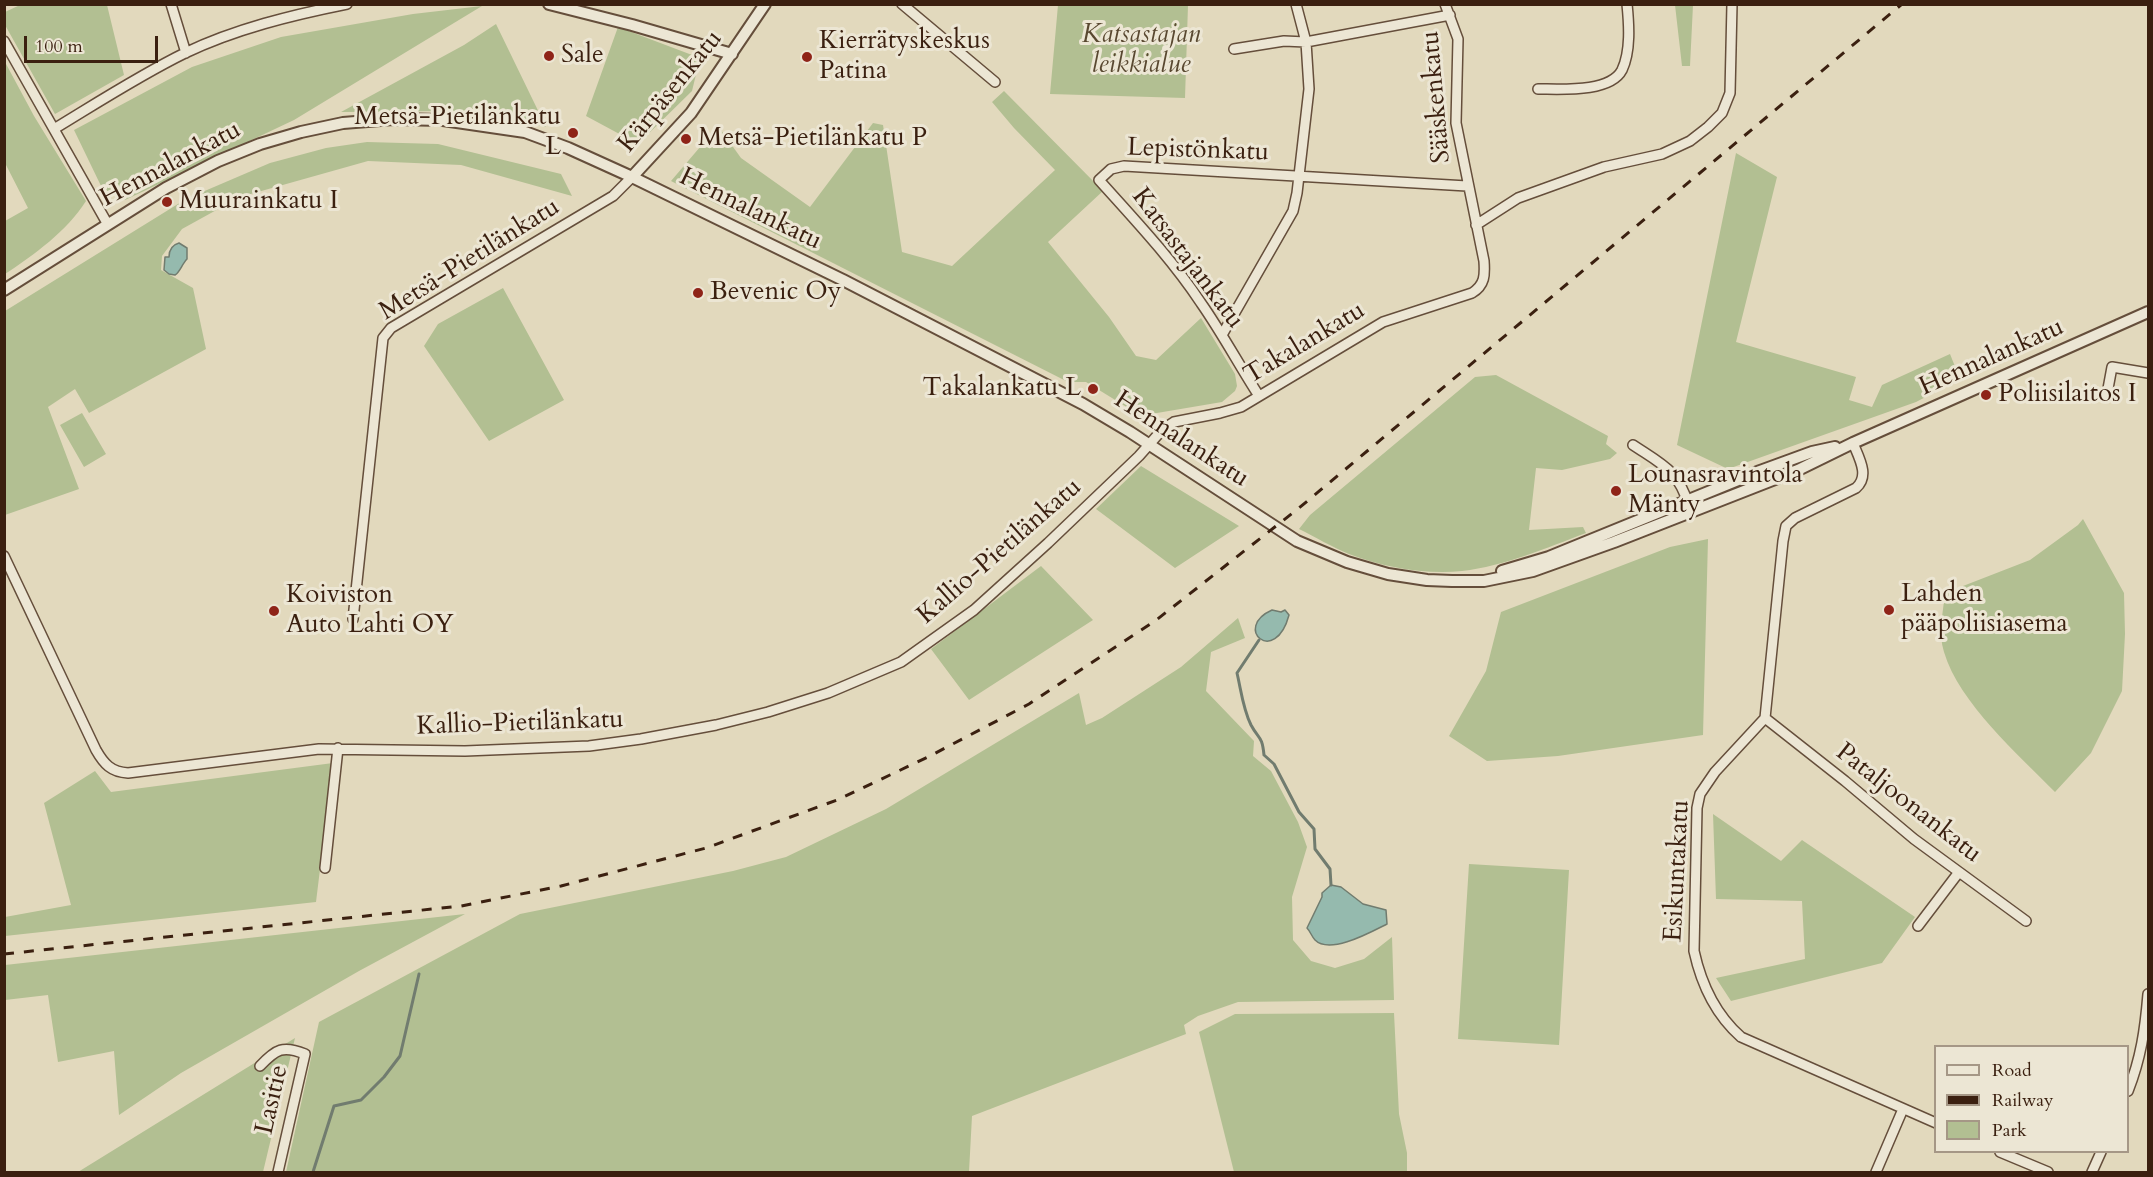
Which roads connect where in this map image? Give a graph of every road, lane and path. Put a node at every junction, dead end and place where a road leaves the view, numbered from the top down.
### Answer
1 (171, 4) edge
2 (347, 4) edge
3 (549, 4) edge
4 (765, 4) edge
5 (902, 4) edge
6 (1296, 4) edge
7 (1444, 4) edge
8 (1628, 4) edge
9 (1732, 4) edge
10 (304, 8) edge
11 (1450, 15) junction
12 (4, 41) edge
13 (1306, 42) junction
14 (1234, 49) dead end
15 (186, 52) junction
16 (732, 54) junction
17 (994, 82) dead end
18 (1538, 89) dead end
19 (54, 129) junction
20 (1299, 176) junction
21 (632, 177) junction
22 (1098, 180) joint
23 (1467, 186) junction
24 (107, 224) junction
25 (1476, 225) junction
26 (1484, 281) joint
27 (4, 290) edge
28 (2148, 312) edge
29 (1222, 335) junction
30 (2148, 373) edge
31 (2107, 394) dead end
32 (1259, 396) junction
33 (1853, 443) junction
34 (1150, 445) junction
35 (1633, 445) dead end
36 (1687, 500) junction
37 (1690, 512) junction
38 (4, 556) edge
39 (1452, 581) junction
40 (353, 619) dead end
41 (1765, 718) junction
42 (338, 748) junction
43 (325, 868) dead end
44 (1959, 872) junction
45 (2026, 921) dead end
46 (1918, 927) dead end
47 (2148, 994) edge
48 (260, 1066) dead end
49 (2129, 1086) edge
50 (1903, 1109) junction
51 (1934, 1123) edge
52 (2002, 1153) edge
53 (2101, 1153) edge
54 (278, 1173) edge
55 (1876, 1173) edge
56 (2048, 1173) edge
57 (2092, 1173) edge

1 - 15 street
2 - 10 street
3 - 16 street
4 - 16 street, Kärpäsenkatu
5 - 17 street
6 - 13 street
7 - 11 street, Sääskenkatu
8 - 18 street
9 - 25 street
10 - 15 street
11 - 13 street
11 - 23 street, Sääskenkatu
12 - 19 street
13 - 14 street
13 - 20 street
15 - 19 street
16 - 21 street, Kärpäsenkatu
19 - 24 street
20 - 22 street, Lepistönkatu
20 - 23 street, Lepistönkatu
20 - 29 street
21 - 24 street, Hennalankatu
21 - 34 street, Hennalankatu
21 - 40 street, Metsä-Pietilänkatu
22 - 29 street, Katsastajankatu
23 - 25 street, Sääskenkatu
24 - 27 street, Hennalankatu
25 - 26 street, Sääskenkatu
26 - 32 street, Takalankatu
28 - 33 street, Hennalankatu
29 - 32 street, Katsastajankatu
30 - 31 street
32 - 34 street, Takalankatu
33 - 36 street, Hennalankatu
33 - 37 street, Hennalankatu
33 - 41 street
34 - 39 street, Hennalankatu
34 - 42 street, Kallio-Pietilänkatu
35 - 36 street
36 - 37 street
36 - 39 street, Hennalankatu
37 - 39 street, Hennalankatu
38 - 42 street, Kallio-Pietilänkatu
41 - 44 street, Pataljoonankatu
41 - 50 street, Esikuntakatu
42 - 43 street
44 - 45 street, Pataljoonankatu
44 - 46 street
47 - 49 street
48 - 54 street, Lasitie
50 - 51 street, Esikuntakatu
50 - 55 street
52 - 56 street
53 - 57 street

